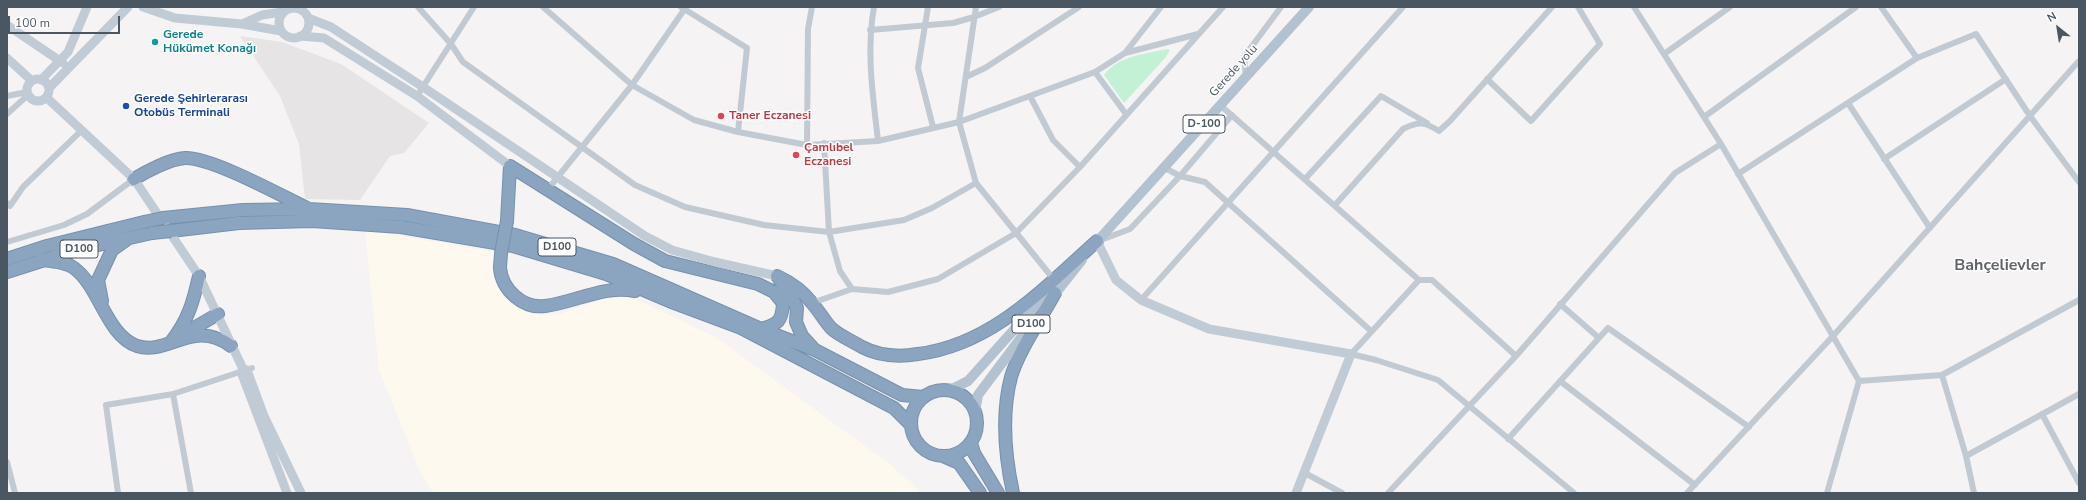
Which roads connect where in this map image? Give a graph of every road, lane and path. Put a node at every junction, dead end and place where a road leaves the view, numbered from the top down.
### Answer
1 (87, 7) edge
2 (128, 7) edge
3 (143, 7) edge
4 (418, 7) edge
5 (474, 7) edge
6 (543, 7) edge
7 (812, 7) edge
8 (874, 7) edge
9 (928, 7) edge
10 (976, 7) edge
11 (999, 7) edge
12 (1079, 7) edge
13 (1161, 7) edge
14 (1223, 7) edge
15 (1280, 7) edge
16 (1309, 7) edge
17 (1403, 7) edge
18 (1552, 7) edge
19 (1578, 7) edge
20 (1730, 7) edge
21 (1856, 7) edge
22 (1881, 7) edge
23 (684, 8) edge
24 (1636, 8) edge
25 (283, 10) edge
26 (304, 12) edge
27 (974, 17) junction
28 (242, 24) junction
29 (7, 26) edge
30 (926, 26) junction
31 (870, 30) junction
32 (281, 31) junction
33 (1198, 34) junction
34 (300, 36) junction
35 (451, 44) junction
36 (1126, 54) junction
37 (1664, 54) junction
38 (7, 58) edge
39 (1917, 58) junction
40 (59, 60) junction
41 (2078, 62) dead end
42 (68, 68) junction
43 (1095, 72) junction
44 (966, 77) junction
45 (1246, 77) junction
46 (1488, 79) junction
47 (2006, 79) junction
48 (36, 80) junction
49 (632, 85) junction
50 (423, 87) junction
51 (7, 90) edge
52 (47, 93) junction
53 (28, 94) junction
54 (10, 96) edge
55 (418, 96) junction
56 (1030, 96) junction
57 (1848, 103) junction
58 (1220, 105) junction
59 (7, 114) edge
60 (1126, 114) junction
61 (1232, 115) junction
62 (2030, 116) junction
63 (1704, 117) junction
64 (959, 122) junction
65 (1427, 123) junction
66 (933, 127) junction
67 (82, 130) junction
68 (738, 132) junction
69 (878, 141) junction
70 (824, 143) junction
71 (1721, 144) junction
72 (807, 145) junction
73 (582, 146) junction
74 (1274, 151) junction
75 (1884, 159) junction
76 (510, 166) junction
77 (1080, 167) junction
78 (1165, 168) junction
79 (1738, 174) junction
80 (1180, 176) junction
81 (558, 178) junction
82 (1305, 178) junction
83 (134, 179) junction
84 (2079, 182) edge
85 (976, 183) junction
86 (548, 189) junction
87 (7, 203) edge
88 (1228, 203) junction
89 (1335, 205) junction
90 (310, 210) junction
91 (1930, 228) junction
92 (829, 232) junction
93 (1016, 233) junction
94 (131, 237) junction
95 (1097, 241) junction
96 (7, 242) edge
97 (7, 259) edge
98 (42, 260) junction
99 (7, 272) edge
100 (199, 276) junction
101 (777, 276) junction
102 (1419, 280) junction
103 (1056, 286) junction
104 (852, 289) junction
105 (1141, 300) junction
106 (2079, 300) edge
107 (812, 303) junction
108 (1560, 304) junction
109 (107, 314) junction
110 (218, 314) junction
111 (741, 328) junction
112 (761, 329) junction
113 (1371, 331) junction
114 (1833, 336) junction
115 (1599, 338) junction
116 (171, 342) junction
117 (231, 346) junction
118 (815, 350) junction
119 (1351, 354) junction
120 (1516, 356) junction
121 (246, 370) junction
122 (1942, 374) junction
123 (1560, 381) junction
124 (1859, 381) junction
125 (950, 390) junction
126 (173, 394) junction
127 (2079, 394) edge
128 (924, 397) junction
129 (1470, 406) junction
130 (975, 412) junction
131 (2042, 414) junction
132 (911, 425) junction
133 (1749, 426) junction
134 (1508, 439) junction
135 (971, 443) junction
136 (943, 456) junction
137 (1966, 456) junction
138 (7, 462) edge
139 (1303, 472) junction
140 (2079, 483) edge
141 (1695, 485) junction
142 (14, 493) edge
143 (118, 493) edge
144 (191, 493) edge
145 (286, 493) edge
146 (301, 493) edge
147 (980, 493) edge
148 (998, 493) edge
149 (1013, 493) edge
150 (1296, 493) edge
151 (1342, 493) edge
152 (1388, 493) edge
153 (1573, 493) edge
154 (1687, 493) edge
155 (1828, 493) edge
156 (1974, 493) edge

1 - 40 street
2 - 42 street
3 - 28 street
4 - 35 street
5 - 35 street
6 - 49 street
7 - 72 street
8 - 31 street
9 - 30 street
10 - 27 street
11 - 27 street
12 - 44 street
13 - 36 street
14 - 33 street
15 - 45 street
16 - 45 main road, Gerede yolu / D-100
17 - 74 street
18 - 46 street
19 - 46 street
20 - 37 street
21 - 63 street
22 - 39 street
23 - 49 street
23 - 68 street
24 - 37 street
25 - 26 street
25 - 28 street
25 - 32 street
26 - 34 street
26 - 50 street
27 - 30 street
27 - 44 street
28 - 32 street
29 - 40 street
30 - 31 street
30 - 66 street
31 - 69 street
32 - 34 street
33 - 36 street
33 - 60 street
34 - 55 street
35 - 50 street
35 - 73 street
36 - 43 street
37 - 63 street
38 - 48 street
39 - 47 street
39 - 57 street
40 - 42 street
40 - 48 street
41 - 62 street
42 - 52 street
43 - 56 street
43 - 60 street
44 - 64 street
45 - 58 main road, Gerede yolu / D-100
46 - 65 street
47 - 62 street
47 - 75 street
48 - 52 street
48 - 53 street
49 - 68 street
49 - 73 street
50 - 55 street
50 - 81 street
51 - 54 street
52 - 53 street
52 - 67 street
53 - 54 street
53 - 59 street
55 - 76 street
56 - 64 street
56 - 77 street
57 - 75 street
57 - 79 street
58 - 61 street
58 - 78 main road, Gerede yolu / D-100
60 - 77 street
61 - 74 street
61 - 80 street
62 - 84 street
62 - 91 street
63 - 71 street
64 - 66 street
64 - 85 street
65 - 82 street
65 - 89 street
66 - 69 street
67 - 83 street
67 - 87 street
68 - 72 street
69 - 70 street
70 - 72 street
70 - 92 street
71 - 79 street
71 - 108 street
73 - 81 street
73 - 92 street
74 - 82 street
74 - 88 street
75 - 91 street
76 - 86 highway
76 - 111 highway, bridge
77 - 93 street
78 - 80 street
78 - 95 main road, Gerede yolu / D-100
79 - 114 street
80 - 88 street
80 - 95 street
81 - 86 street
81 - 101 street
82 - 89 street
83 - 90 highway
83 - 96 street
83 - 100 street
85 - 92 street
85 - 93 street
86 - 112 highway
88 - 105 street
88 - 113 street
89 - 102 street
90 - 97 highway, D100, bridge
90 - 112 highway, D100
91 - 114 street
92 - 104 street
93 - 103 street
93 - 104 street
94 - 98 highway, D100
94 - 109 highway
94 - 111 highway, D100, bridge
95 - 103 highway
95 - 105 street
98 - 99 highway, D100
98 - 109 highway
100 - 110 street
100 - 116 highway
101 - 107 highway
101 - 118 highway
102 - 113 street
102 - 120 street
103 - 107 highway
103 - 125 main road, D100
103 - 130 main road, D100
103 - 149 highway
104 - 107 street
105 - 119 street
106 - 122 street
108 - 115 street
108 - 120 street
109 - 116 highway
110 - 116 highway
110 - 117 street
111 - 132 highway, D100
112 - 118 highway, D100
113 - 119 street
114 - 124 street
114 - 133 street
115 - 123 street
115 - 133 street
116 - 117 highway
117 - 121 street
118 - 128 highway, D100
119 - 129 street
119 - 139 street
120 - 129 street
121 - 126 street
121 - 145 street
121 - 146 street
122 - 124 street
122 - 137 street
123 - 134 street
123 - 141 street
124 - 155 street
125 - 128 highway, D100
125 - 130 highway
126 - 143 street
126 - 144 street
127 - 131 street
128 - 132 highway
129 - 134 street
129 - 152 street
130 - 135 highway, D100
131 - 137 street
131 - 140 street
132 - 136 highway, D100
133 - 141 street
134 - 153 street
135 - 136 highway
135 - 148 highway
136 - 147 highway
137 - 156 street
138 - 142 street
139 - 150 street
139 - 151 street
141 - 154 street

